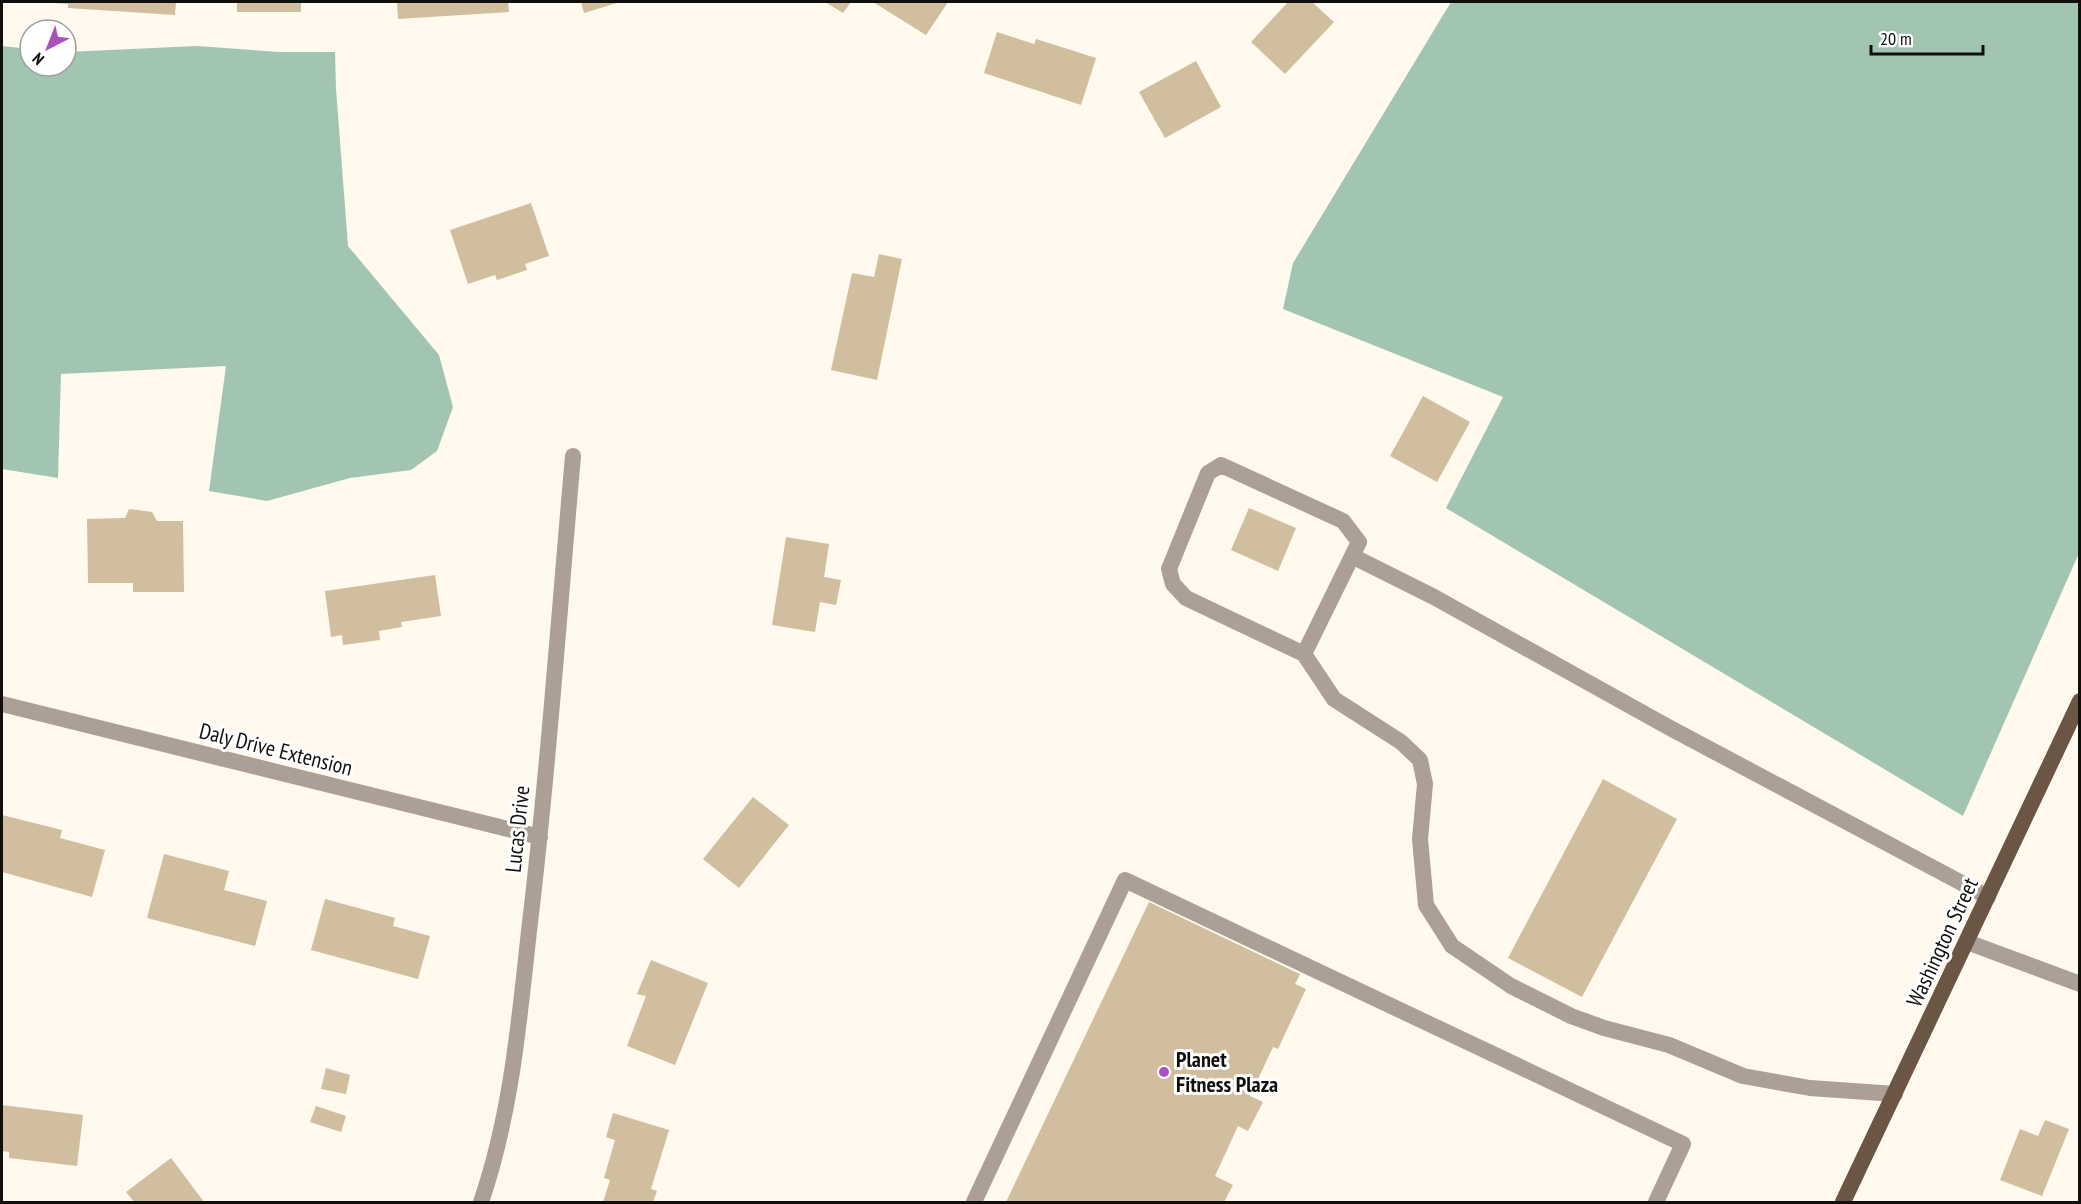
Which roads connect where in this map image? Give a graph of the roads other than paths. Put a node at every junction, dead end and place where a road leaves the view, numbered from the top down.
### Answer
1 (573, 456) dead end
2 (1353, 556) junction
3 (1304, 654) junction
4 (2079, 701) edge
5 (2, 704) edge
6 (540, 837) junction
7 (1988, 897) junction
8 (1967, 942) junction
9 (2079, 984) edge
10 (1895, 1094) junction
11 (481, 1203) edge
12 (974, 1203) edge
13 (1656, 1203) edge
14 (1843, 1203) edge

1 - 6 street, Lucas Drive
2 - 3 street
2 - 3 street
2 - 7 street
3 - 10 street
4 - 7 main road, Washington Street
5 - 6 street, Daly Drive Extension
6 - 11 street, Lucas Drive
7 - 8 main road, Washington Street
8 - 9 street
8 - 10 main road, Washington Street
10 - 14 main road, Washington Street
12 - 13 street

